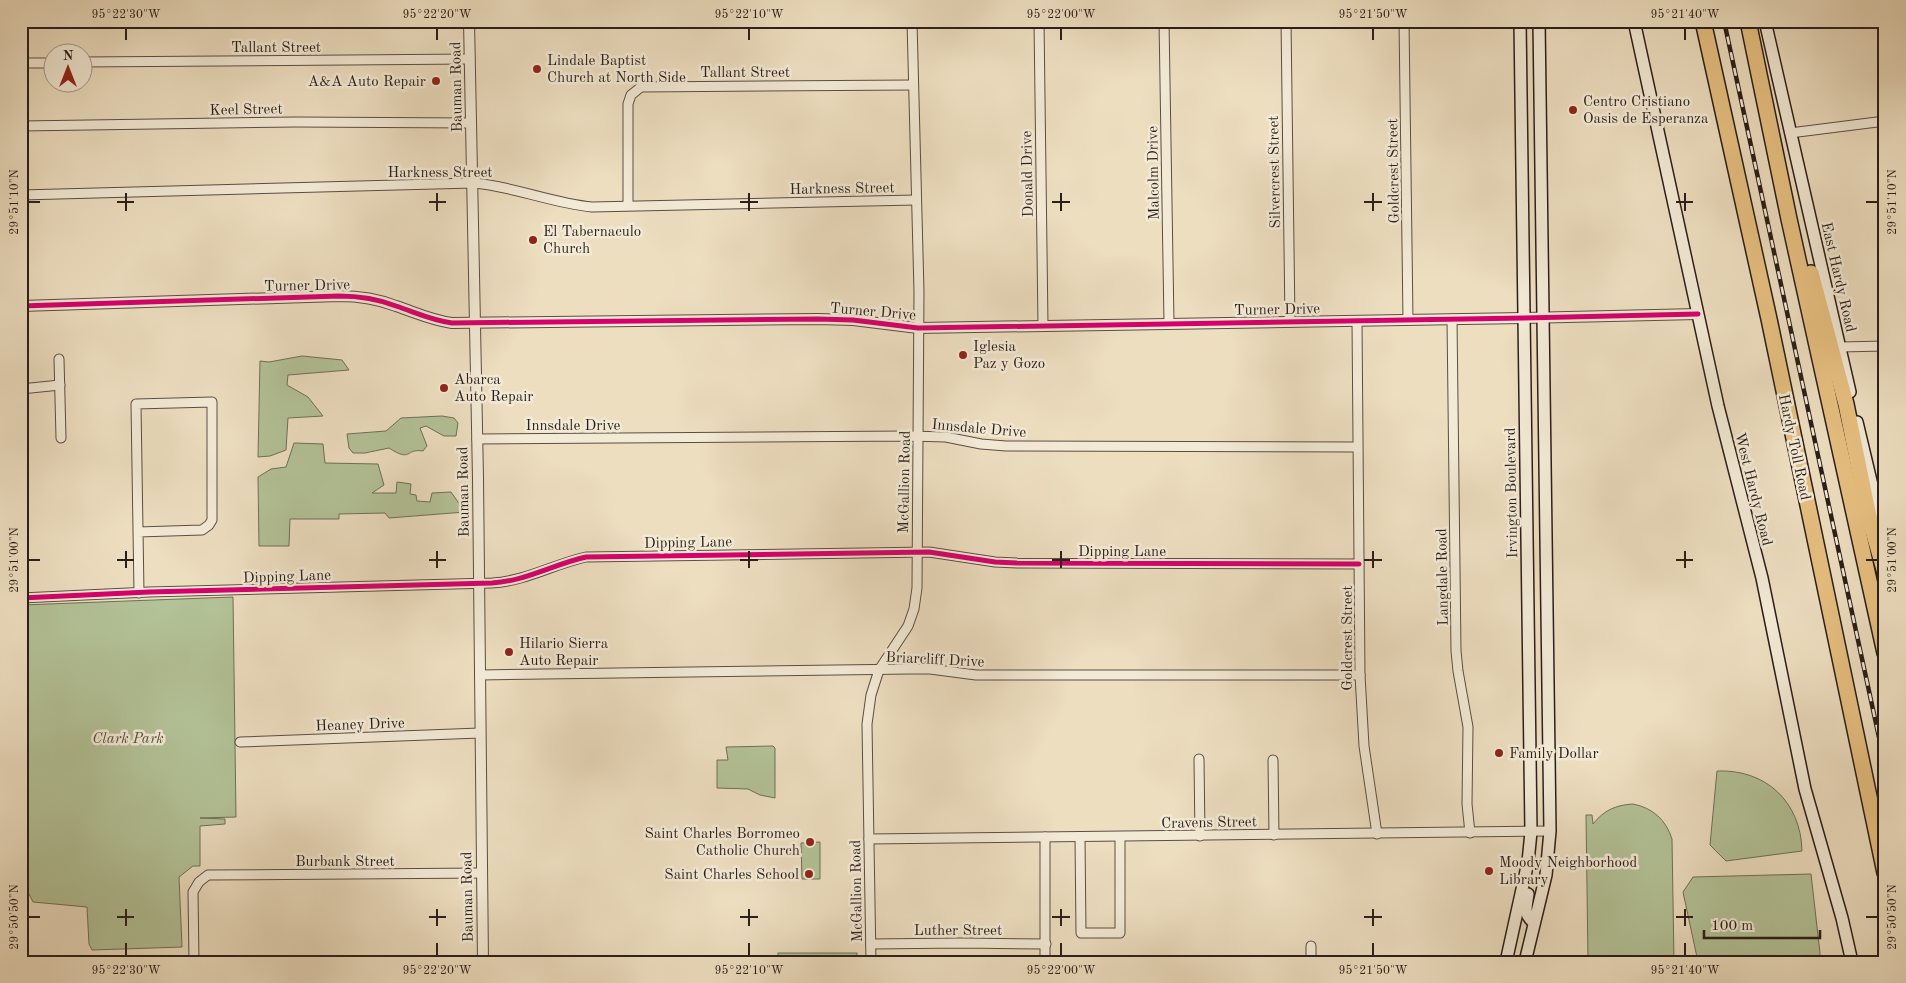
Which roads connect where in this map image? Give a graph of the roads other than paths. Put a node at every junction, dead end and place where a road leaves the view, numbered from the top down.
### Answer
1 (469, 21) edge
2 (912, 21) edge
3 (1039, 21) edge
4 (1164, 21) edge
5 (1286, 21) edge
6 (1404, 21) edge
7 (1520, 21) edge
8 (1539, 21) edge
9 (1634, 21) edge
10 (1703, 21) edge
11 (1748, 21) edge
12 (1764, 21) edge
13 (1539, 34) junction
14 (1520, 35) junction
15 (470, 60) junction
16 (92, 62) edge
17 (21, 63) edge
18 (42, 63) edge
19 (912, 85) junction
20 (1885, 121) edge
21 (471, 123) junction
22 (21, 126) edge
23 (1790, 133) junction
24 (473, 183) junction
25 (21, 195) edge
26 (916, 200) junction
27 (628, 205) junction
28 (1541, 211) junction
29 (1522, 213) junction
30 (1789, 219) junction
31 (21, 306) edge
32 (1698, 314) junction
33 (1543, 317) junction
34 (1523, 318) junction
35 (1452, 319) junction
36 (1408, 320) junction
37 (1357, 321) junction
38 (1290, 322) junction
39 (475, 323) junction
40 (1169, 323) junction
41 (1043, 326) junction
42 (918, 328) junction
43 (1885, 346) edge
44 (1840, 347) junction
45 (59, 359) dead end
46 (60, 385) junction
47 (21, 389) edge
48 (919, 436) junction
49 (61, 438) dead end
50 (477, 440) junction
51 (1357, 447) junction
52 (1526, 457) junction
53 (1544, 457) junction
54 (138, 532) junction
55 (1885, 540) edge
56 (918, 552) junction
57 (1359, 564) junction
58 (1885, 573) edge
59 (479, 583) junction
60 (139, 593) junction
61 (21, 598) edge
62 (1547, 599) junction
63 (1527, 600) junction
64 (1885, 653) edge
65 (878, 670) junction
66 (480, 675) junction
67 (1360, 675) junction
68 (1548, 715) junction
69 (1529, 716) junction
70 (480, 733) junction
71 (240, 742) dead end
72 (1199, 759) dead end
73 (1273, 760) dead end
74 (1550, 831) junction
75 (1531, 832) junction
76 (1470, 833) junction
77 (1377, 834) junction
78 (1274, 835) junction
79 (1200, 836) junction
80 (1045, 837) junction
81 (1080, 837) junction
82 (1120, 837) junction
83 (869, 839) junction
84 (1528, 862) junction
85 (482, 873) junction
86 (1885, 873) edge
87 (1534, 923) junction
88 (871, 944) junction
89 (1046, 944) junction
90 (1311, 946) dead end
91 (194, 962) edge
92 (482, 962) edge
93 (871, 962) edge
94 (1046, 962) edge
95 (1311, 962) edge
96 (1506, 962) edge
97 (1526, 962) edge
98 (1852, 962) edge

1 - 15 street, Bauman Road
2 - 19 street, McGallion Road
3 - 41 street, Donald Drive
4 - 40 street, Malcolm Drive
5 - 38 street, Silvercrest Street
6 - 36 street, Goldcrest Street
7 - 14 main road, Irvington Boulevard
8 - 13 main road
9 - 32 main road, West Hardy Road
10 - 86 highway, Hardy Toll Road
11 - 30 highway
12 - 23 main road, East Hardy Road
13 - 14 main road
13 - 28 main road
14 - 29 main road, Irvington Boulevard
15 - 16 street, Tallant Street
15 - 21 street, Bauman Road
17 - 18 street
19 - 26 street, McGallion Road
19 - 27 street, Tallant Street
20 - 23 street
21 - 22 street, Keel Street
21 - 24 street, Bauman Road
23 - 44 main road, East Hardy Road
24 - 25 street, Harkness Street
24 - 27 street, Harkness Street
24 - 39 street, Bauman Road
26 - 27 street, Harkness Street
26 - 42 street, McGallion Road
28 - 29 main road
28 - 33 main road
29 - 34 main road, Irvington Boulevard
30 - 58 highway
30 - 64 highway
31 - 39 street, Turner Drive
32 - 33 street, Turner Drive
32 - 98 main road, West Hardy Road
33 - 34 street, Turner Drive
33 - 53 main road
34 - 35 street, Turner Drive
34 - 52 main road, Irvington Boulevard
35 - 36 street, Turner Drive
35 - 76 street, Langdale Road
36 - 37 street, Turner Drive
37 - 38 street, Turner Drive
37 - 51 street, Goldcrest Street
38 - 40 street, Turner Drive
39 - 42 street, Turner Drive
39 - 50 street, Bauman Road
40 - 41 street, Turner Drive
41 - 42 street, Turner Drive
42 - 48 street, McGallion Road
43 - 44 street
44 - 55 main road, East Hardy Road
45 - 46 street
46 - 47 street
46 - 49 street
48 - 50 street, Innsdale Drive
48 - 51 street, Innsdale Drive
48 - 56 street, McGallion Road
50 - 59 street, Bauman Road
51 - 57 street, Goldcrest Street
52 - 53 main road
52 - 63 main road, Irvington Boulevard
53 - 62 main road
54 - 54 street
54 - 60 street
56 - 57 street, Dipping Lane
56 - 59 street, Dipping Lane
56 - 65 street, McGallion Road
57 - 67 street, Goldcrest Street
59 - 60 street, Dipping Lane
59 - 66 street, Bauman Road
60 - 61 street, Dipping Lane
62 - 63 main road
62 - 68 main road
63 - 69 main road, Irvington Boulevard
65 - 66 street, Briarcliff Drive
65 - 67 street, Briarcliff Drive
65 - 83 street, McGallion Road
66 - 70 street, Bauman Road
67 - 77 street, Goldcrest Street
68 - 69 main road
68 - 74 main road
69 - 75 main road, Irvington Boulevard
70 - 71 street, Heaney Drive
70 - 85 street, Bauman Road
72 - 79 street
73 - 78 street
74 - 75 street, Cravens Street
74 - 87 main road
75 - 76 street, Cravens Street
75 - 84 main road, Irvington Boulevard
76 - 77 street, Cravens Street
77 - 78 street, Cravens Street
78 - 79 street, Cravens Street
79 - 82 street, Cravens Street
80 - 81 street, Cravens Street
80 - 83 street, Cravens Street
80 - 89 street
81 - 82 street, Cravens Street
81 - 82 street
83 - 88 street, McGallion Road
84 - 87 main road
84 - 96 main road, Irvington Boulevard
85 - 91 street, Burbank Street
85 - 92 street, Bauman Road
87 - 97 main road
88 - 89 street, Luther Street
88 - 93 street, McGallion Road
89 - 94 street
90 - 95 street

